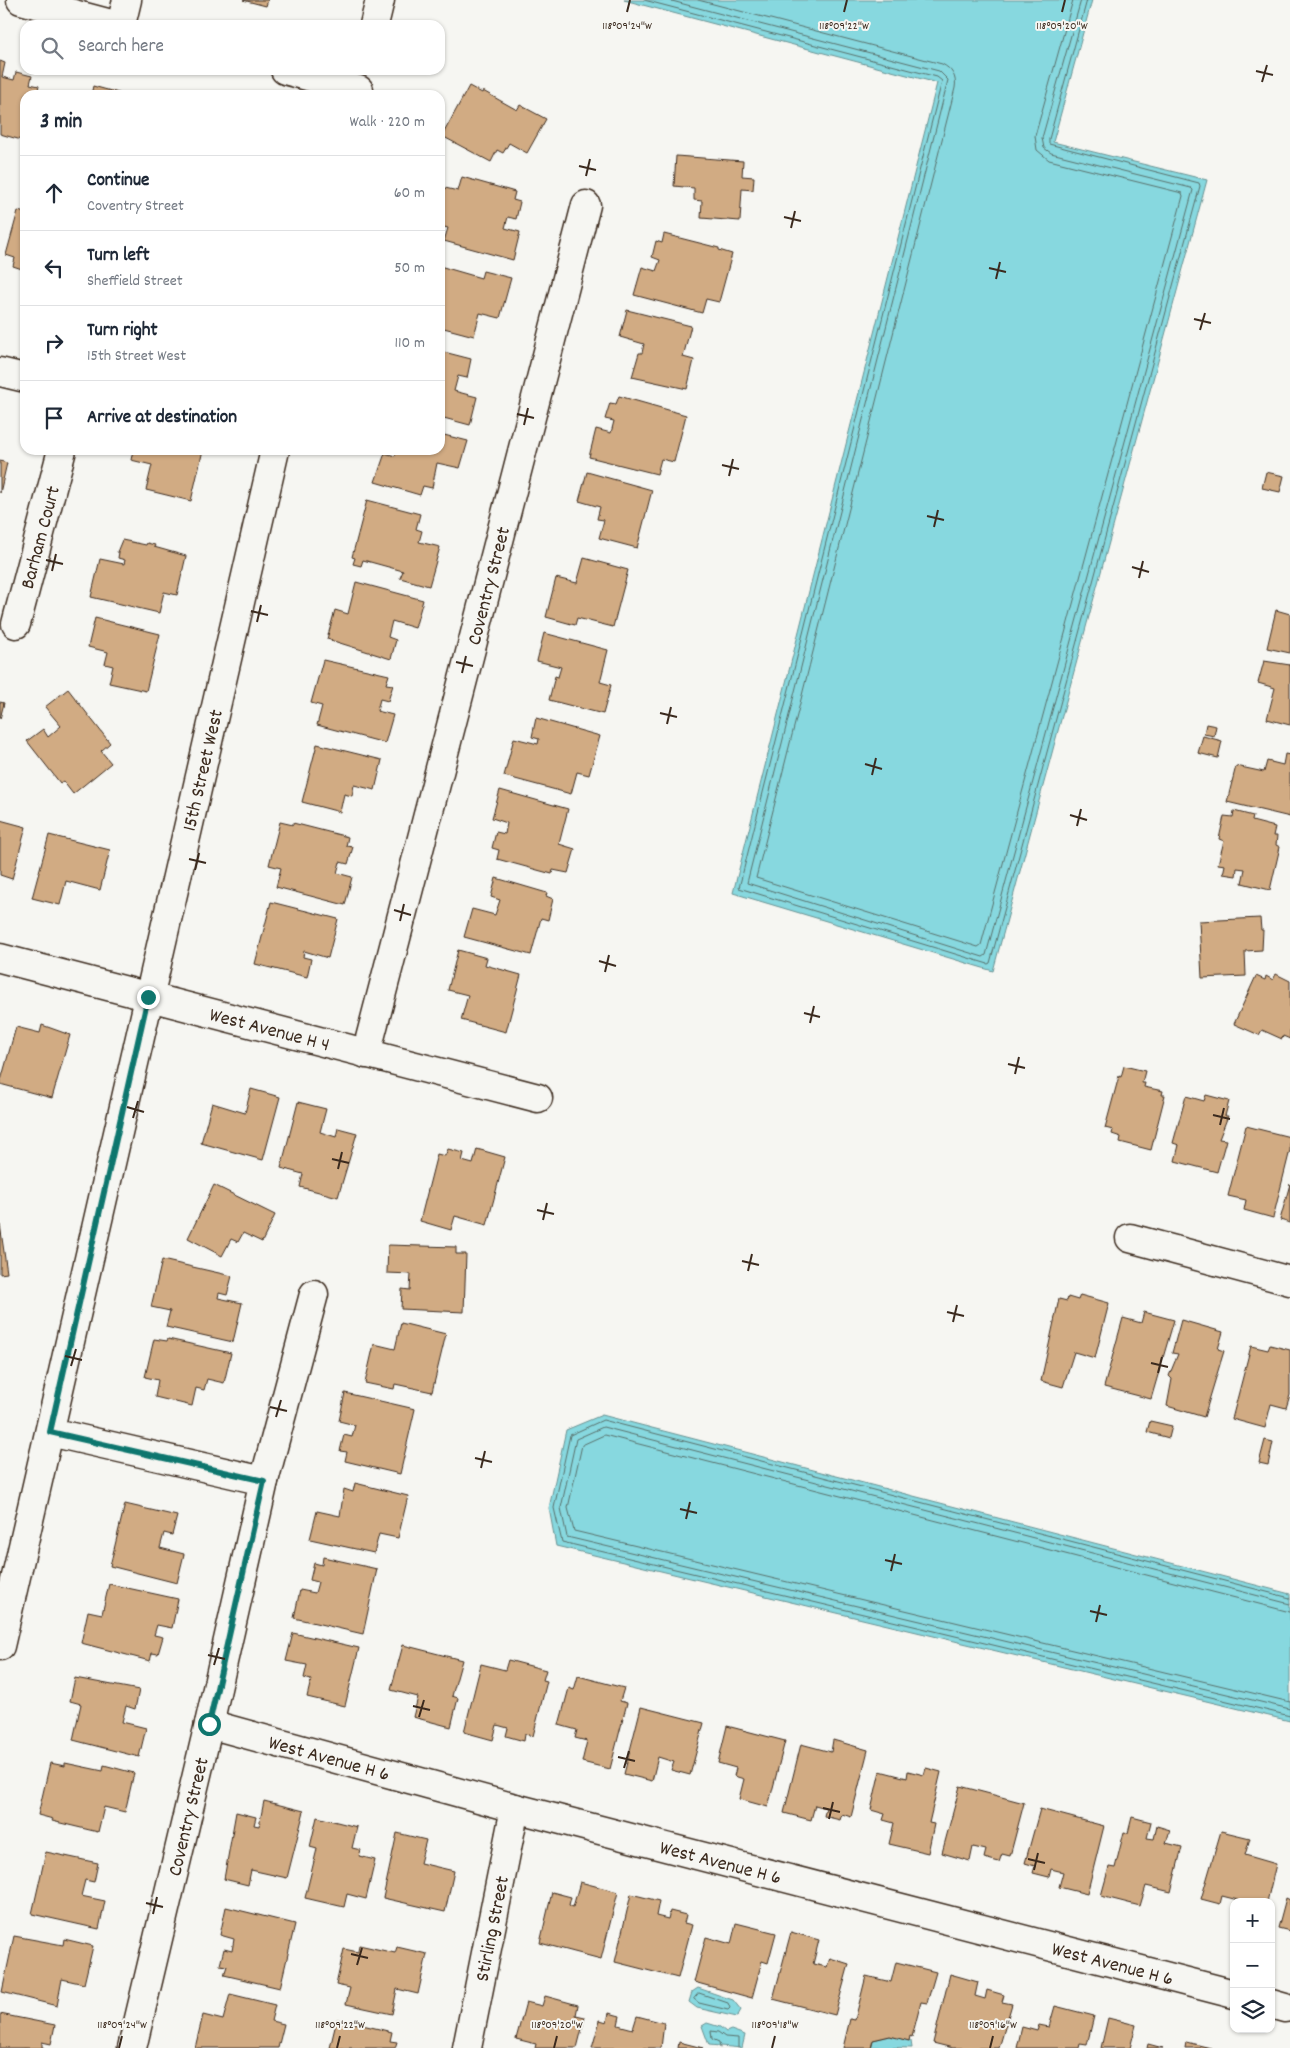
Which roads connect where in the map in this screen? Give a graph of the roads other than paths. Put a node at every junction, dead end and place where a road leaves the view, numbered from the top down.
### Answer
1 (20, 0) edge
2 (127, 0) edge
3 (380, 0) edge
4 (96, 20) edge
5 (122, 20) edge
6 (375, 20) edge
7 (310, 75) edge
8 (360, 85) edge
9 (586, 205) dead end
10 (0, 372) edge
11 (20, 377) edge
12 (61, 455) edge
13 (274, 455) edge
14 (16, 624) dead end
15 (0, 958) edge
16 (148, 997) junction
17 (366, 1054) junction
18 (538, 1098) dead end
19 (1130, 1238) dead end
20 (1290, 1281) edge
21 (314, 1294) dead end
22 (50, 1432) junction
23 (264, 1481) junction
24 (0, 1646) edge
25 (209, 1724) junction
26 (515, 1808) junction
27 (1230, 1993) edge
28 (132, 2048) edge
29 (467, 2048) edge

1 - 4 street
2 - 5 street
3 - 6 street
7 - 8 street
9 - 17 street, Coventry Street
10 - 11 street
12 - 14 street, Barham Court
13 - 16 street, 15th Street West
15 - 16 street, West Avenue H 4
16 - 17 street, West Avenue H 4
16 - 22 street, 15th Street West
17 - 18 street, West Avenue H 4
19 - 20 street
21 - 23 street, Coventry Street
22 - 23 street
22 - 24 street, 15th Street West
23 - 25 street, Coventry Street
25 - 26 street, West Avenue H 6
25 - 28 street, Coventry Street
26 - 27 street, West Avenue H 6
26 - 29 street, Stirling Street

